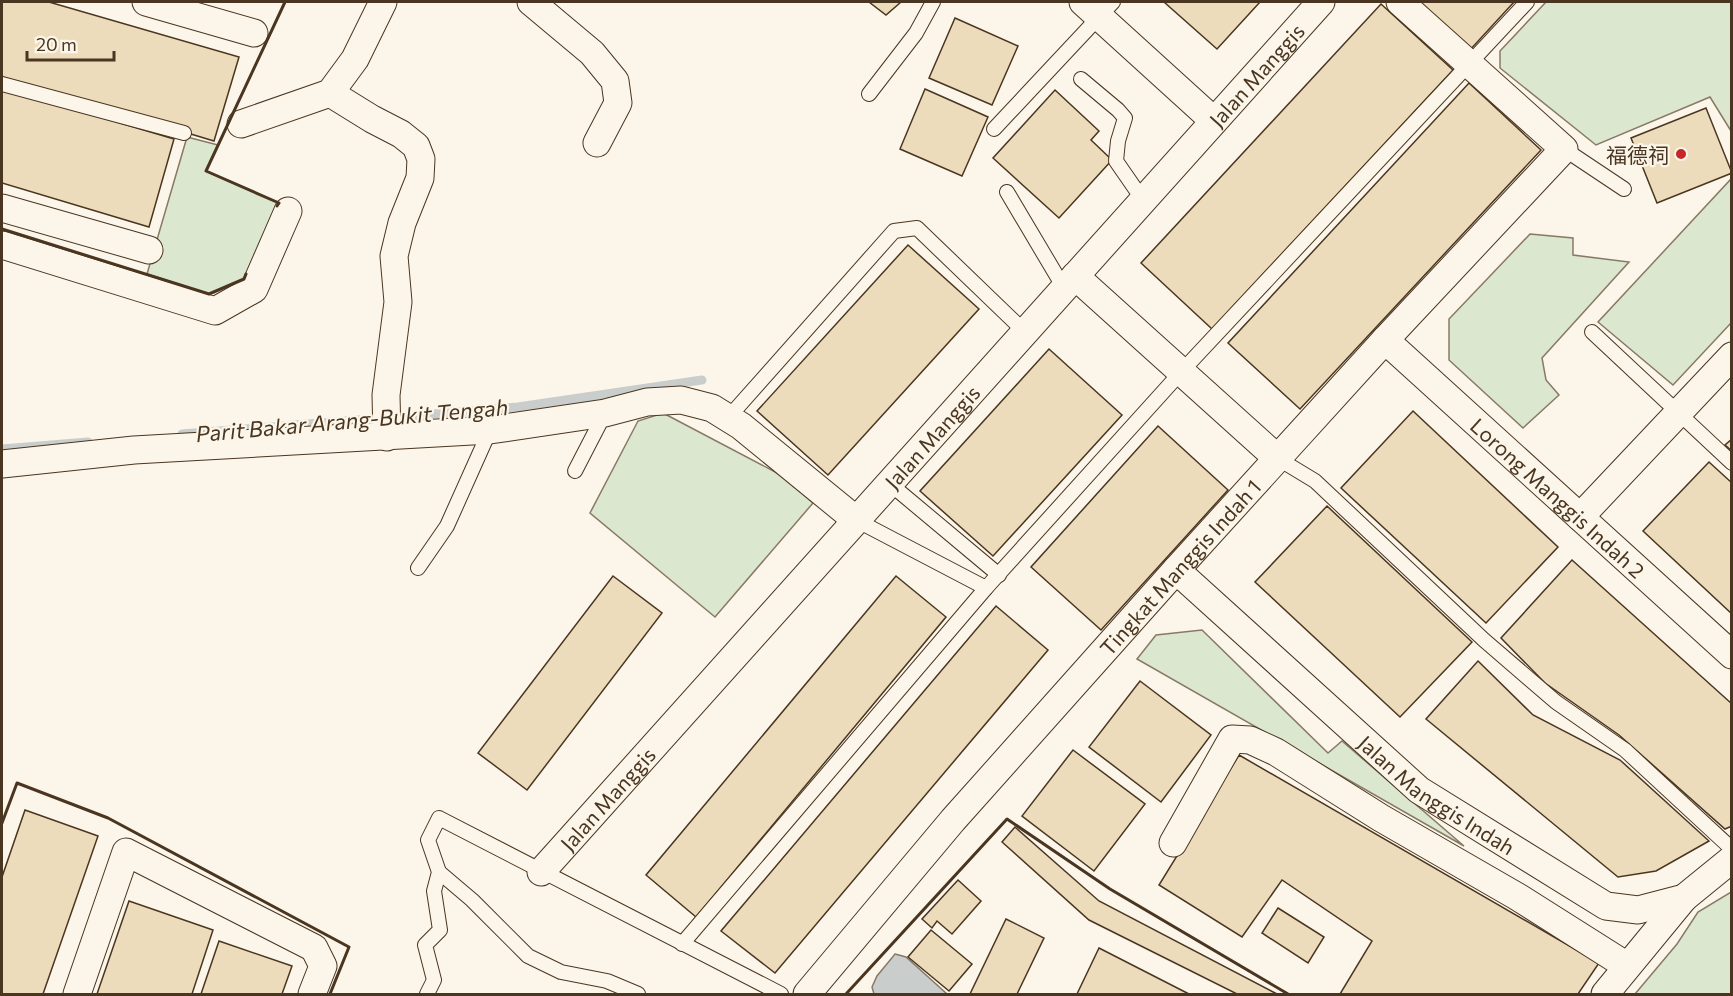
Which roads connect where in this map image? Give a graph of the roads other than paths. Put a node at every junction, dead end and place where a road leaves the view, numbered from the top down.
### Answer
1 (146, 2) edge
2 (383, 2) edge
3 (531, 2) edge
4 (933, 2) edge
5 (1321, 2) edge
6 (1400, 2) edge
7 (1527, 2) edge
8 (1098, 6) edge
9 (254, 33) dead end
10 (1470, 64) junction
11 (1081, 79) dead end
12 (2, 84) edge
13 (330, 93) junction
14 (869, 94) dead end
15 (1214, 122) junction
16 (241, 124) dead end
17 (994, 129) dead end
18 (184, 133) dead end
19 (597, 143) dead end
20 (1564, 149) junction
21 (1624, 189) dead end
22 (1007, 192) dead end
23 (1143, 200) junction
24 (2, 208) edge
25 (288, 211) dead end
26 (2, 245) edge
27 (149, 249) dead end
28 (1070, 282) junction
29 (1025, 332) junction
30 (1592, 332) dead end
31 (1385, 340) junction
32 (1731, 356) edge
33 (1182, 372) junction
34 (1678, 412) junction
35 (605, 413) junction
36 (728, 418) junction
37 (490, 430) junction
38 (386, 432) junction
39 (1277, 458) junction
40 (1731, 463) edge
41 (2, 464) edge
42 (575, 471) dead end
43 (889, 483) junction
44 (1580, 517) junction
45 (856, 520) junction
46 (418, 568) dead end
47 (1176, 570) junction
48 (999, 575) junction
49 (986, 588) junction
50 (1731, 655) edge
51 (1173, 843) dead end
52 (1731, 849) edge
53 (1731, 859) edge
54 (439, 872) junction
55 (541, 872) junction
56 (1684, 898) junction
57 (682, 944) junction
58 (1627, 966) junction
59 (77, 994) edge
60 (312, 994) edge
61 (427, 994) edge
62 (638, 994) edge
63 (781, 994) edge
64 (807, 994) edge
65 (1605, 994) edge

1 - 9 street
2 - 13 street
3 - 19 street
4 - 14 lane
5 - 15 street, Jalan Manggis
6 - 10 street
7 - 10 lane
8 - 15 street
8 - 17 lane
10 - 20 street
10 - 33 lane
11 - 23 lane
12 - 18 lane
13 - 16 street
13 - 38 street
15 - 23 street, Jalan Manggis
20 - 21 lane
20 - 31 street, Tingkat Manggis Indah 1
22 - 28 lane
23 - 28 street, Jalan Manggis
24 - 27 street
25 - 26 street
28 - 29 street, Jalan Manggis
28 - 33 street
29 - 36 lane
29 - 43 street, Jalan Manggis
30 - 34 lane
31 - 39 street, Tingkat Manggis Indah 1
31 - 44 street, Lorong Manggis Indah 2
32 - 34 street
33 - 39 street
33 - 48 lane
34 - 40 lane
34 - 44 street
35 - 36 street
35 - 37 street
35 - 42 lane
36 - 45 street
37 - 38 street
37 - 46 lane
38 - 41 street
39 - 47 street, Tingkat Manggis Indah 1
39 - 52 lane
43 - 45 street, Jalan Manggis
43 - 48 lane
44 - 50 street, Lorong Manggis Indah 2
45 - 49 lane
45 - 55 street, Jalan Manggis
47 - 56 street, Jalan Manggis Indah
47 - 64 street, Tingkat Manggis Indah 1
48 - 49 lane
49 - 57 lane
51 - 58 street
53 - 56 street, Jalan Manggis Indah
54 - 55 lane
54 - 61 lane
54 - 62 lane
55 - 57 lane
56 - 58 street
57 - 63 lane
58 - 65 street
59 - 60 street

